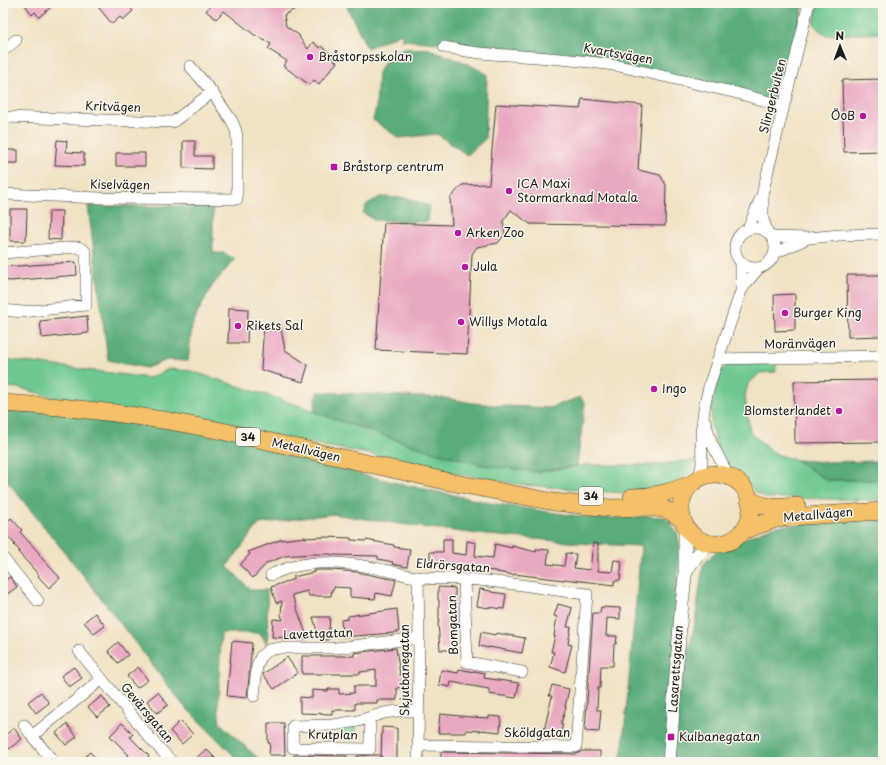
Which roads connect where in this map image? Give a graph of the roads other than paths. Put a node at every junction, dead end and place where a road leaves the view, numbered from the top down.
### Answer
1 (809, 3) edge
2 (16, 40) dead end
3 (444, 47) dead end
4 (3, 51) edge
5 (190, 66) dead end
6 (212, 92) junction
7 (784, 106) junction
8 (3, 117) edge
9 (3, 194) edge
10 (762, 195) junction
11 (748, 229) junction
12 (769, 234) junction
13 (883, 234) edge
14 (808, 238) junction
15 (3, 252) edge
16 (775, 253) junction
17 (741, 262) junction
18 (759, 268) junction
19 (741, 291) junction
20 (3, 310) edge
21 (883, 356) edge
22 (718, 359) junction
23 (3, 403) edge
24 (704, 415) junction
25 (728, 477) junction
26 (695, 482) junction
27 (490, 489) junction
28 (749, 500) junction
29 (877, 511) edge
30 (684, 523) junction
31 (742, 531) junction
32 (711, 543) junction
33 (3, 558) edge
34 (272, 575) dead end
35 (685, 576) junction
36 (418, 578) junction
37 (464, 579) junction
38 (587, 594) joint
39 (38, 601) dead end
40 (419, 638) junction
41 (79, 651) dead end
42 (522, 672) dead end
43 (102, 679) junction
44 (254, 696) dead end
45 (418, 711) junction
46 (370, 718) junction
47 (24, 725) dead end
48 (32, 736) junction
49 (418, 745) junction
50 (54, 762) edge
51 (172, 762) edge
52 (418, 762) edge
53 (669, 762) edge

1 - 7 street, Slingerbulten
2 - 4 street
3 - 7 street, Kvartsvägen
5 - 6 street
6 - 8 street, Kritvägen
6 - 9 street, Kiselvägen
7 - 10 street, Slingerbulten
10 - 11 street, Slingerbulten
10 - 12 street, Slingerbulten
11 - 12 street
11 - 17 street
12 - 14 street
12 - 16 street
13 - 14 street
14 - 16 street
15 - 20 street
16 - 18 street
17 - 18 street
17 - 19 street
18 - 19 street
19 - 22 street
21 - 22 street, Moränvägen
22 - 24 street
23 - 27 main road, Metallvägen / 34
24 - 25 street
24 - 26 street
25 - 26 main road, 34
25 - 28 main road
26 - 27 main road, Metallvägen / 34
26 - 30 main road
27 - 30 main road, Metallvägen / 34
28 - 29 main road, Metallvägen
28 - 31 main road
29 - 31 main road, Metallvägen
30 - 32 main road, 34
30 - 35 street, Lasarettsgatan
31 - 32 main road
32 - 35 street, Lasarettsgatan
33 - 39 street
34 - 36 street, Eldrörsgatan
35 - 53 street, Lasarettsgatan
36 - 37 street, Eldrörsgatan
36 - 40 street, Skjutbanegatan
37 - 38 street, Eldrörsgatan
37 - 42 street, Bomgatan
38 - 49 street, Sköldgatan
40 - 44 street, Lavettgatan
40 - 45 street, Skjutbanegatan
41 - 43 street, Gevärsgatan
43 - 48 street
43 - 51 street, Gevärsgatan
45 - 46 street, Krutplan
45 - 49 street, Skjutbanegatan
46 - 46 street, Krutplan
47 - 48 street
48 - 50 street
49 - 52 street, Skjutbanegatan

